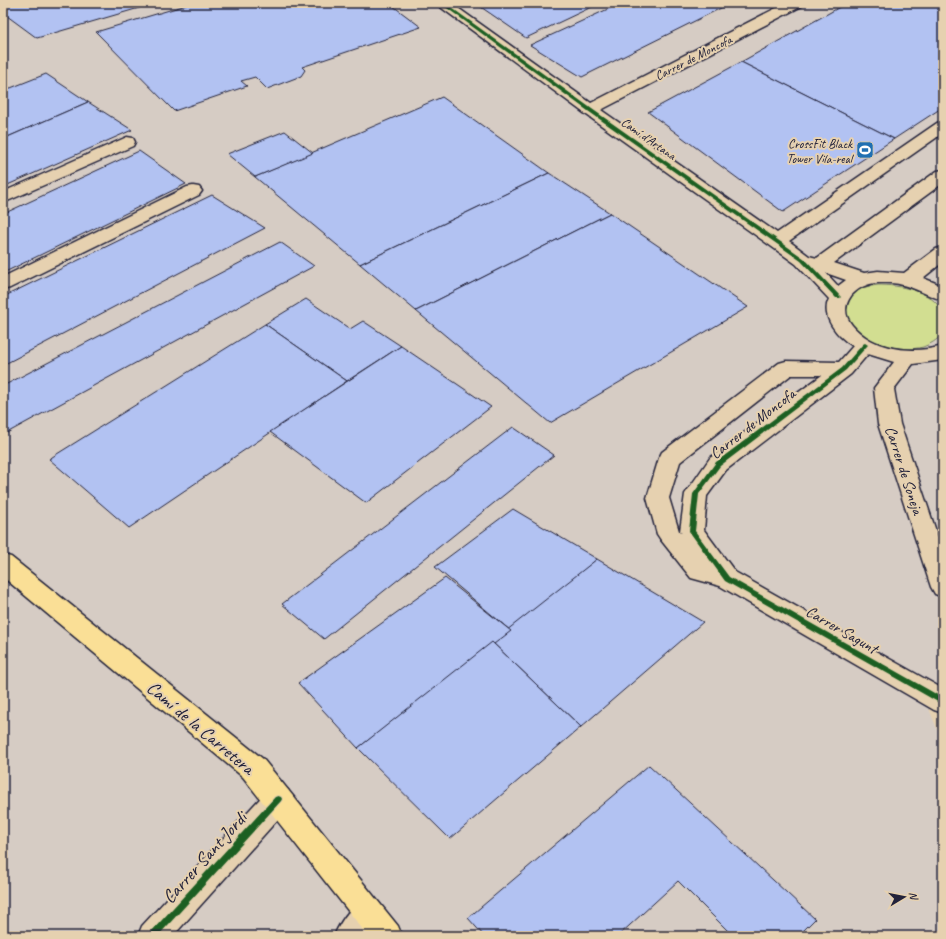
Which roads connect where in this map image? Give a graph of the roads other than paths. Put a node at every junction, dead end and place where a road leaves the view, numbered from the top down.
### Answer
1 (442, 3) edge
2 (797, 3) edge
3 (590, 110) junction
4 (943, 126) edge
5 (127, 142) dead end
6 (943, 175) edge
7 (193, 191) dead end
8 (3, 198) edge
9 (777, 241) junction
10 (943, 253) edge
11 (811, 262) junction
12 (863, 279) junction
13 (909, 279) junction
14 (3, 284) edge
15 (943, 293) edge
16 (838, 297) junction
17 (865, 344) junction
18 (943, 353) edge
19 (908, 357) junction
20 (844, 369) junction
21 (3, 564) edge
22 (727, 578) junction
23 (943, 587) edge
24 (943, 702) edge
25 (278, 799) junction
26 (368, 912) junction
27 (153, 936) edge
28 (349, 936) edge
29 (387, 936) edge

1 - 3 street, Camí d'Artana
2 - 3 street, Carrer de Moncofa
3 - 9 street, Camí d'Artana
4 - 9 street
5 - 8 street
6 - 11 street
7 - 14 street
9 - 11 street, Camí d'Artana
10 - 13 street
11 - 12 street, Camí d'Artana
11 - 16 street, Camí d'Artana
12 - 13 street
12 - 16 street
13 - 15 street
16 - 17 street
17 - 19 street
17 - 20 street, Carrer de Moncofa
18 - 19 street
19 - 23 street, Carrer de Soneja
20 - 22 street, Carrer de Moncofa
20 - 22 street
21 - 25 main road, Camí de la Carretera
22 - 24 street, Carrer Sagunt
25 - 26 main road, Camí de la Carretera
25 - 27 street, Carrer Sant Jordi
26 - 28 street
26 - 29 main road, Camí de la Carretera

